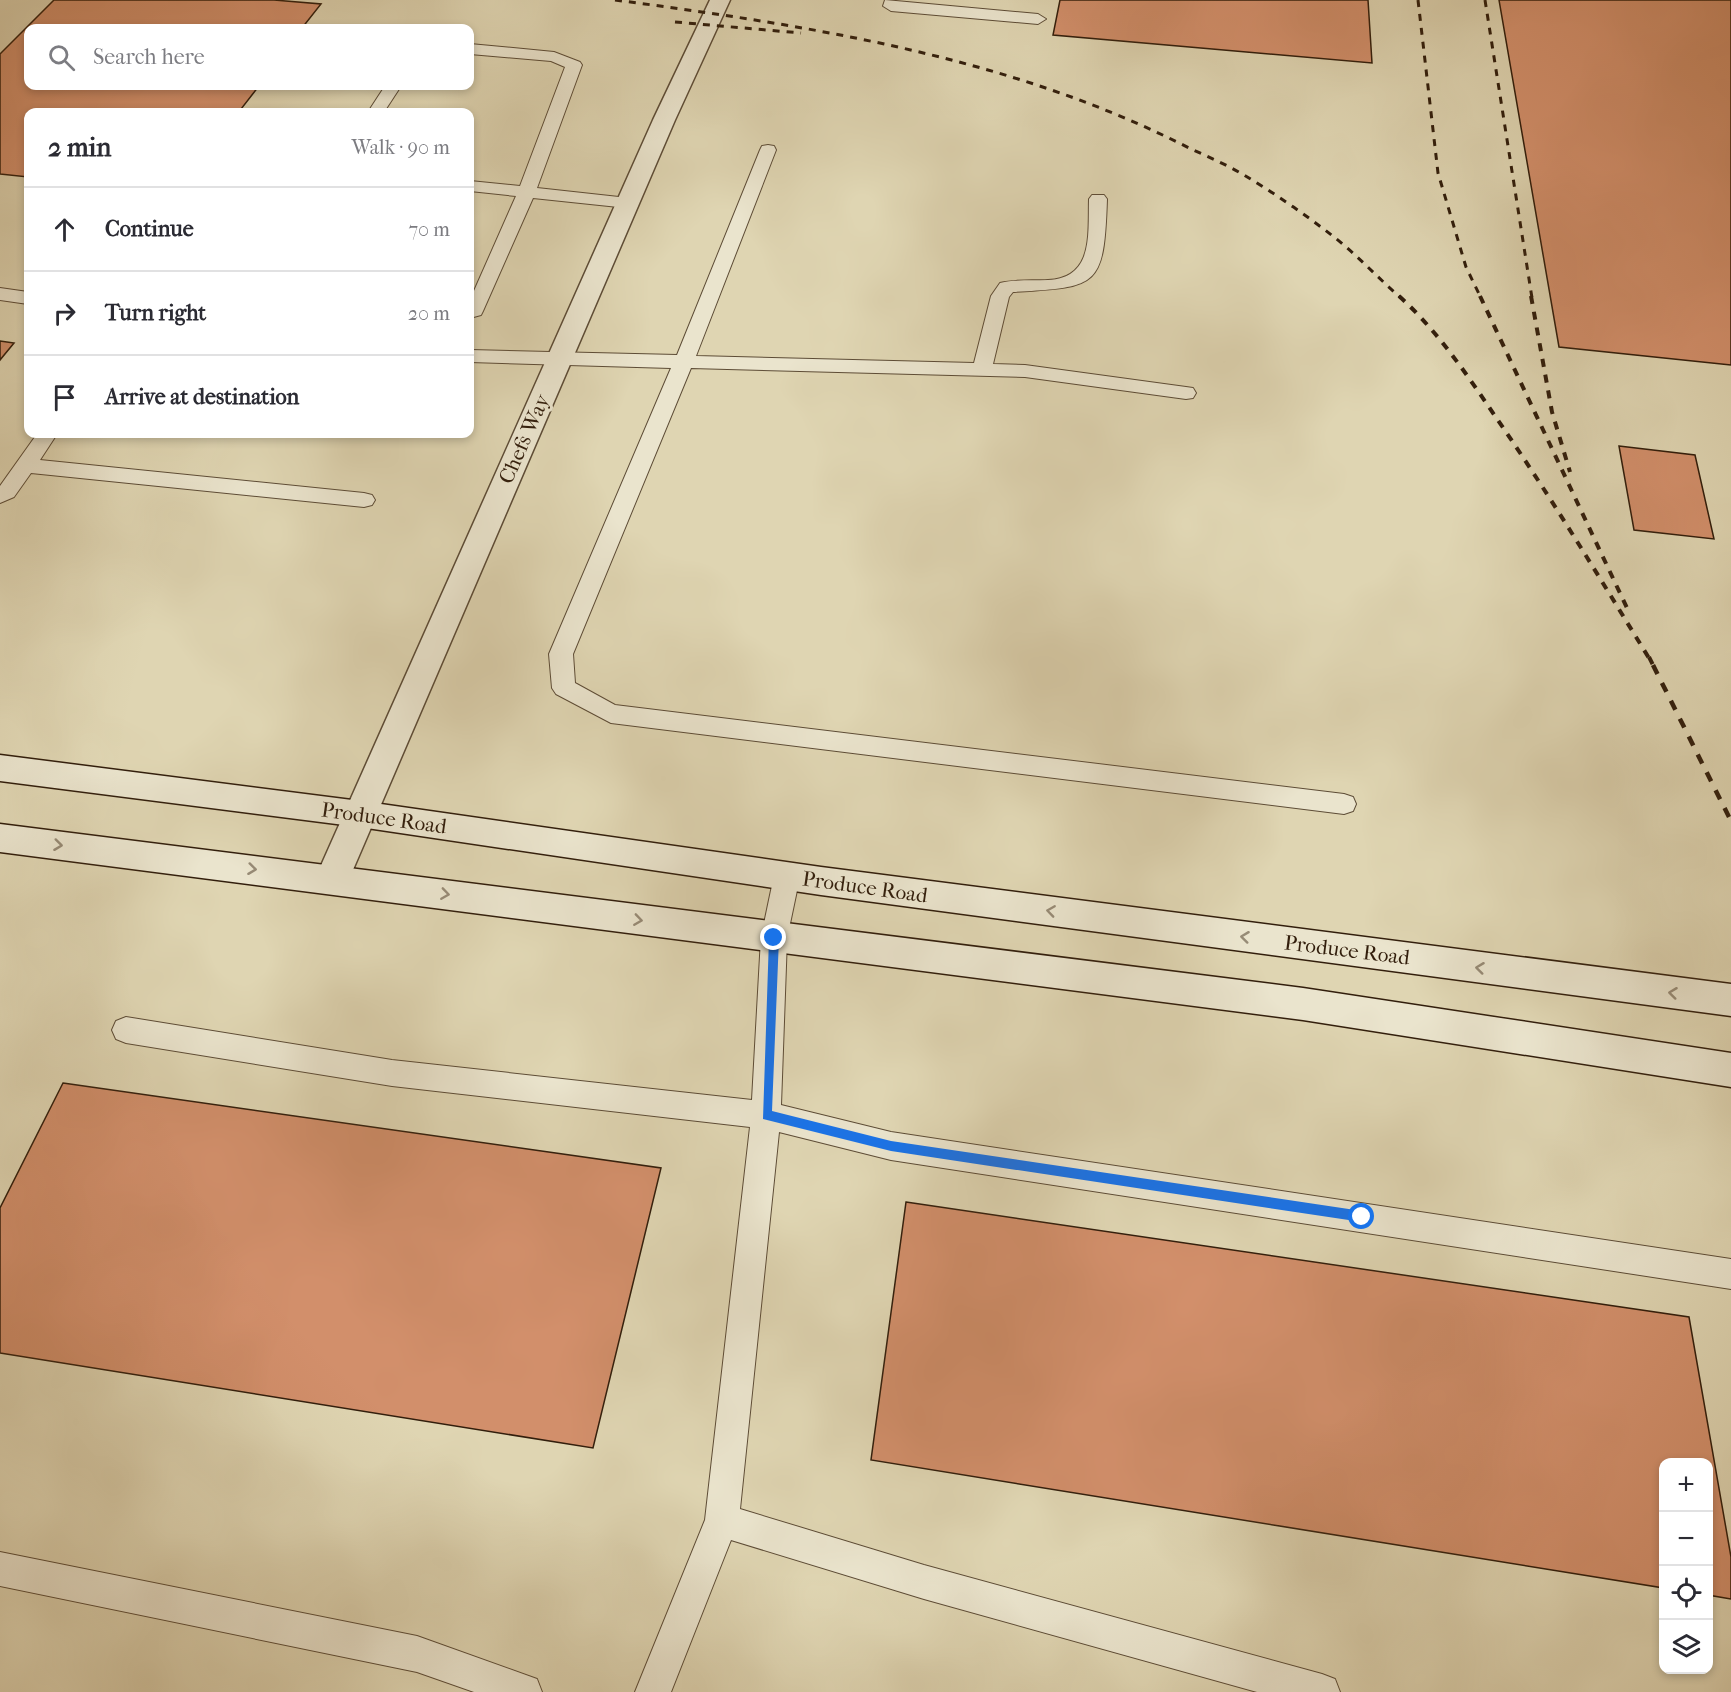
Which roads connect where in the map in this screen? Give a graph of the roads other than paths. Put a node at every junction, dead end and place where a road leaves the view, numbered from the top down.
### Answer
1 (720, 0) edge
2 (893, 0) edge
3 (1038, 19) dead end
4 (474, 50) edge
5 (390, 90) edge
6 (379, 108) edge
7 (768, 150) dead end
8 (474, 186) edge
9 (527, 192) junction
10 (1098, 200) dead end
11 (628, 203) junction
12 (0, 294) edge
13 (24, 297) edge
14 (474, 311) edge
15 (474, 356) edge
16 (560, 357) junction
17 (684, 361) junction
18 (982, 370) junction
19 (1186, 393) dead end
20 (44, 438) edge
21 (26, 465) junction
22 (0, 496) edge
23 (364, 500) dead end
24 (0, 768) edge
25 (1344, 804) dead end
26 (360, 814) junction
27 (0, 838) edge
28 (787, 876) junction
29 (332, 879) junction
30 (774, 938) junction
31 (1731, 1000) edge
32 (126, 1030) dead end
33 (1731, 1070) edge
34 (766, 1115) junction
35 (1731, 1274) edge
36 (722, 1520) junction
37 (0, 1569) edge
38 (524, 1692) edge
39 (653, 1692) edge
40 (1322, 1692) edge

1 - 11 street, Chefs Way
2 - 3 lane
4 - 9 lane
5 - 6 lane
7 - 17 lane
8 - 9 lane
9 - 11 lane
9 - 14 lane
10 - 18 lane
11 - 16 street, Chefs Way
12 - 13 lane
15 - 16 lane
16 - 17 lane
16 - 26 street, Chefs Way
17 - 18 lane
17 - 25 lane
18 - 19 lane
20 - 21 lane
21 - 22 lane
21 - 23 lane
24 - 26 street, Produce Road
26 - 28 street, Produce Road
26 - 29 street, Chefs Way
27 -> 29 street
28 - 30 lane
31 -> 28 street, Produce Road
29 -> 30 street
30 - 33 street
30 - 34 lane
32 - 34 lane
34 - 35 lane
34 - 36 lane
36 - 39 lane
36 - 40 lane
37 - 38 lane

